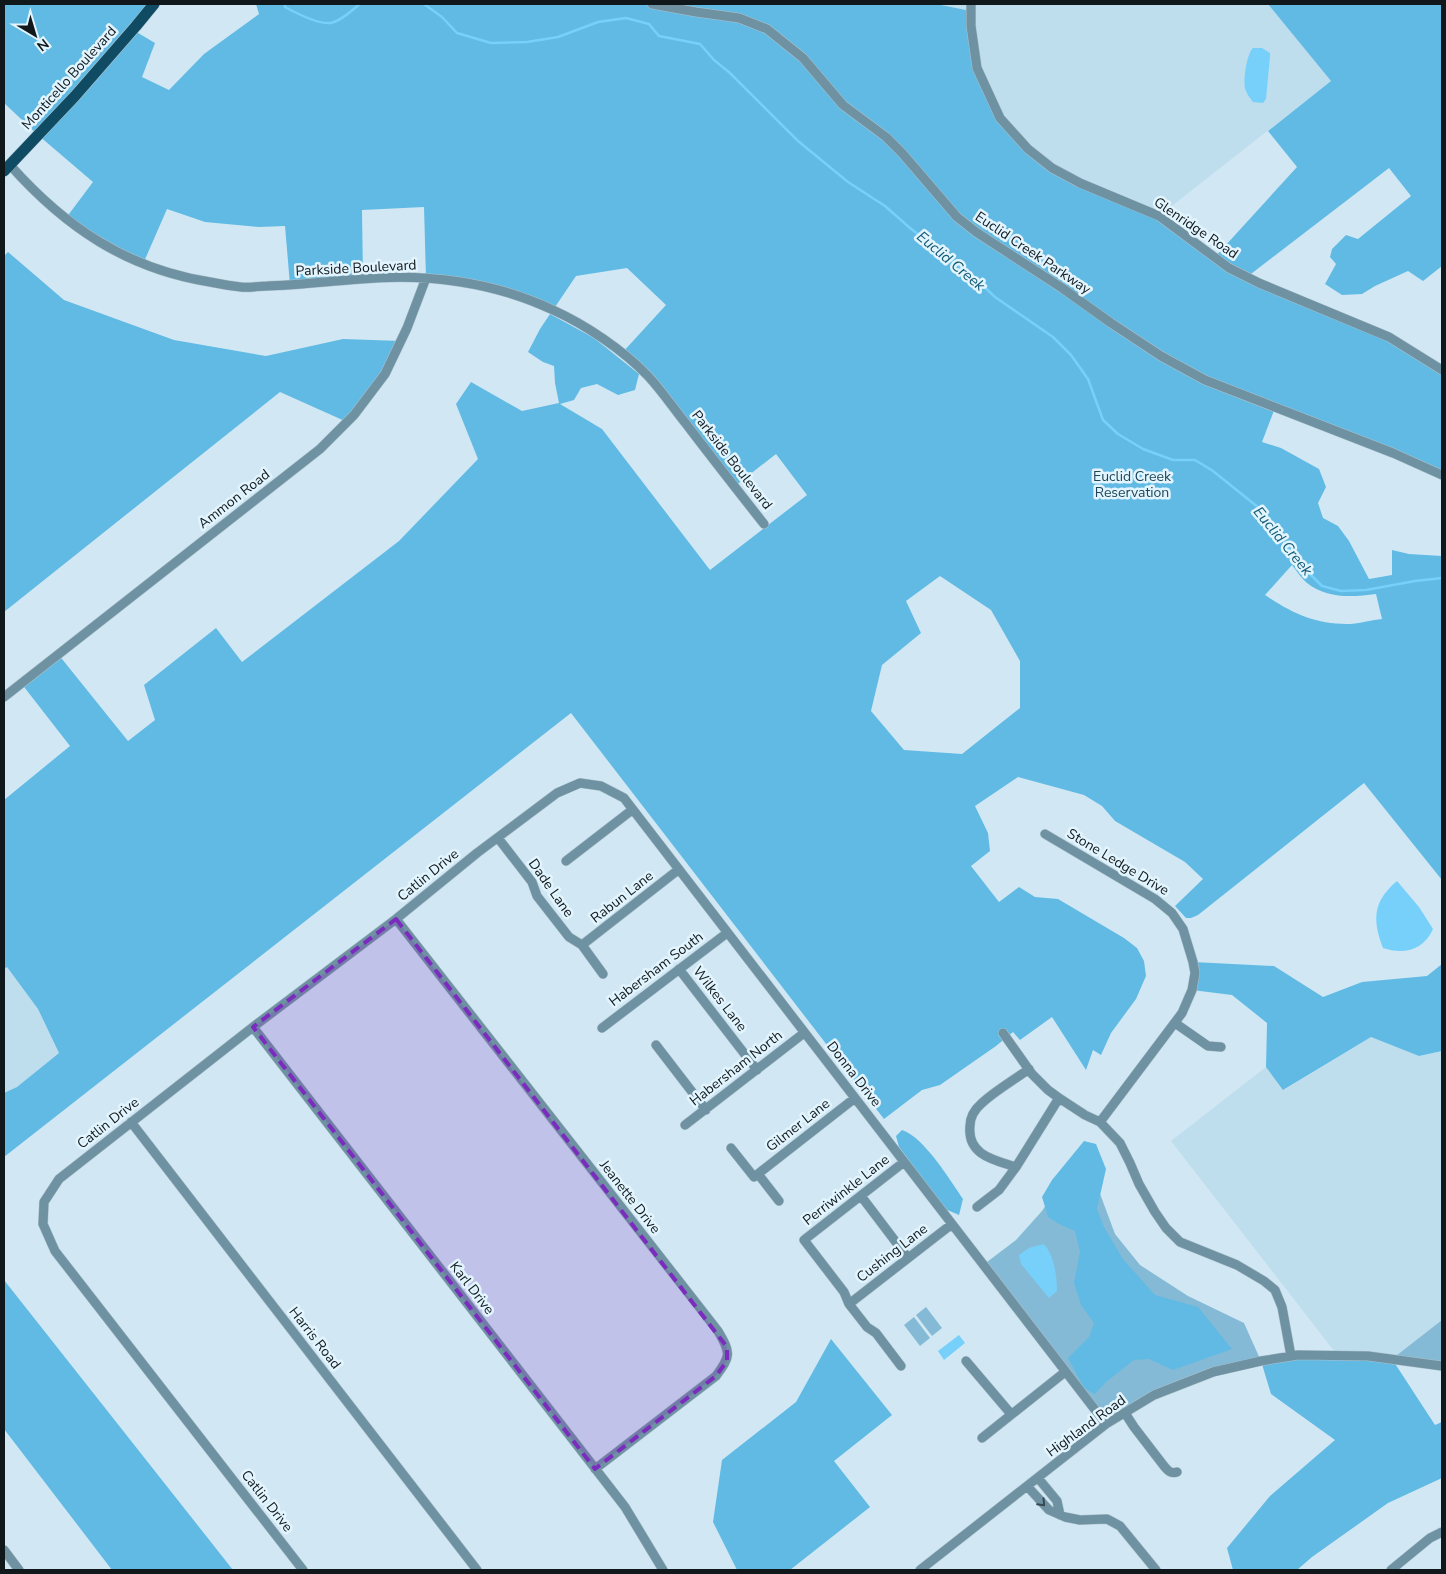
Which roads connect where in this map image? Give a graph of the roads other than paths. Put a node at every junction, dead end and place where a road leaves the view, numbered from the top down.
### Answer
1 (154, 4) edge
2 (652, 4) edge
3 (971, 4) edge
4 (7, 168) edge
5 (426, 278) junction
6 (1442, 370) edge
7 (1442, 475) edge
8 (764, 524) dead end
9 (4, 697) edge
10 (557, 793) joint
11 (632, 810) junction
12 (1045, 834) dead end
13 (498, 838) junction
14 (566, 861) dead end
15 (678, 870) junction
16 (396, 918) junction
17 (727, 933) junction
18 (582, 945) junction
19 (679, 969) junction
20 (603, 974) dead end
21 (1175, 1023) junction
22 (253, 1027) junction
23 (602, 1028) dead end
24 (804, 1033) junction
25 (1003, 1033) dead end
26 (656, 1045) dead end
27 (1221, 1047) dead end
28 (1029, 1069) junction
29 (757, 1070) junction
30 (855, 1098) junction
31 (1059, 1098) junction
32 (706, 1110) junction
33 (132, 1122) junction
34 (1100, 1122) junction
35 (685, 1125) dead end
36 (731, 1148) dead end
37 (904, 1162) junction
38 (1016, 1167) junction
39 (758, 1174) junction
40 (861, 1196) junction
41 (779, 1201) dead end
42 (977, 1207) dead end
43 (952, 1224) junction
44 (908, 1258) junction
45 (849, 1304) junction
46 (1291, 1356) junction
47 (966, 1361) dead end
48 (901, 1366) dead end
49 (1442, 1366) edge
50 (1065, 1372) junction
51 (1125, 1413) junction
52 (1011, 1414) junction
53 (1106, 1424) junction
54 (982, 1438) dead end
55 (595, 1469) junction
56 (1177, 1472) dead end
57 (1038, 1478) junction
58 (1027, 1486) junction
59 (1060, 1515) junction
60 (1442, 1532) edge
61 (4, 1550) edge
62 (7, 1562) edge
63 (19, 1570) edge
64 (303, 1570) edge
65 (477, 1570) edge
66 (663, 1570) edge
67 (920, 1570) edge
68 (1156, 1570) edge
69 (1391, 1570) edge

1 - 4 main road, Monticello Boulevard
2 - 7 street, Euclid Creek Parkway
3 - 6 street, Glenridge Road
4 - 5 street, Parkside Boulevard
5 - 8 street, Parkside Boulevard
5 - 9 street, Ammon Road
10 - 11 street, Donna Drive
10 - 13 street, Catlin Drive
11 - 14 street
11 - 15 street, Donna Drive
12 - 21 street, Stone Ledge Drive
13 - 16 street, Catlin Drive
13 - 18 street, Dade Lane
15 - 17 street, Donna Drive
15 - 18 street, Rabun Lane
16 - 22 street, Catlin Drive
16 - 55 street, Jeanette Drive
17 - 19 street, Habersham South
17 - 24 street, Donna Drive
18 - 20 street, Dade Lane
19 - 23 street, Habersham South
19 - 29 street, Wilkes Lane
21 - 27 street
21 - 34 street, Stone Ledge Drive
22 - 33 street, Catlin Drive
22 - 55 street, Karl Drive
24 - 29 street, Habersham North
24 - 30 street, Donna Drive
25 - 28 street
26 - 32 street
28 - 31 street
28 - 38 street
29 - 32 street, Habersham North
30 - 37 street, Donna Drive
30 - 39 street, Gilmer Lane
31 - 34 street
31 - 38 street
32 - 35 street, Habersham North
33 - 64 street, Catlin Drive
33 - 65 street, Harris Road
34 - 46 street
36 - 39 street
37 - 40 street, Perriwinkle Lane
37 - 43 street, Donna Drive
38 - 42 street
39 - 41 street
40 - 44 street
40 - 45 street, Perriwinkle Lane
43 - 44 street, Cushing Lane
43 - 50 street, Donna Drive
44 - 45 street, Cushing Lane
45 - 48 street
46 - 49 street, Highland Road
46 - 51 street, Highland Road
47 - 52 street
50 - 52 street
50 - 53 street, Donna Drive
51 - 53 street, Highland Road
51 - 56 street
52 - 54 street
53 - 57 street, Highland Road
55 - 66 street, Karl Drive
57 - 58 street, Highland Road
57 - 59 street
58 -> 59 street
58 - 67 street, Highland Road
59 - 68 street
60 - 69 street
61 - 62 street
62 - 63 street

